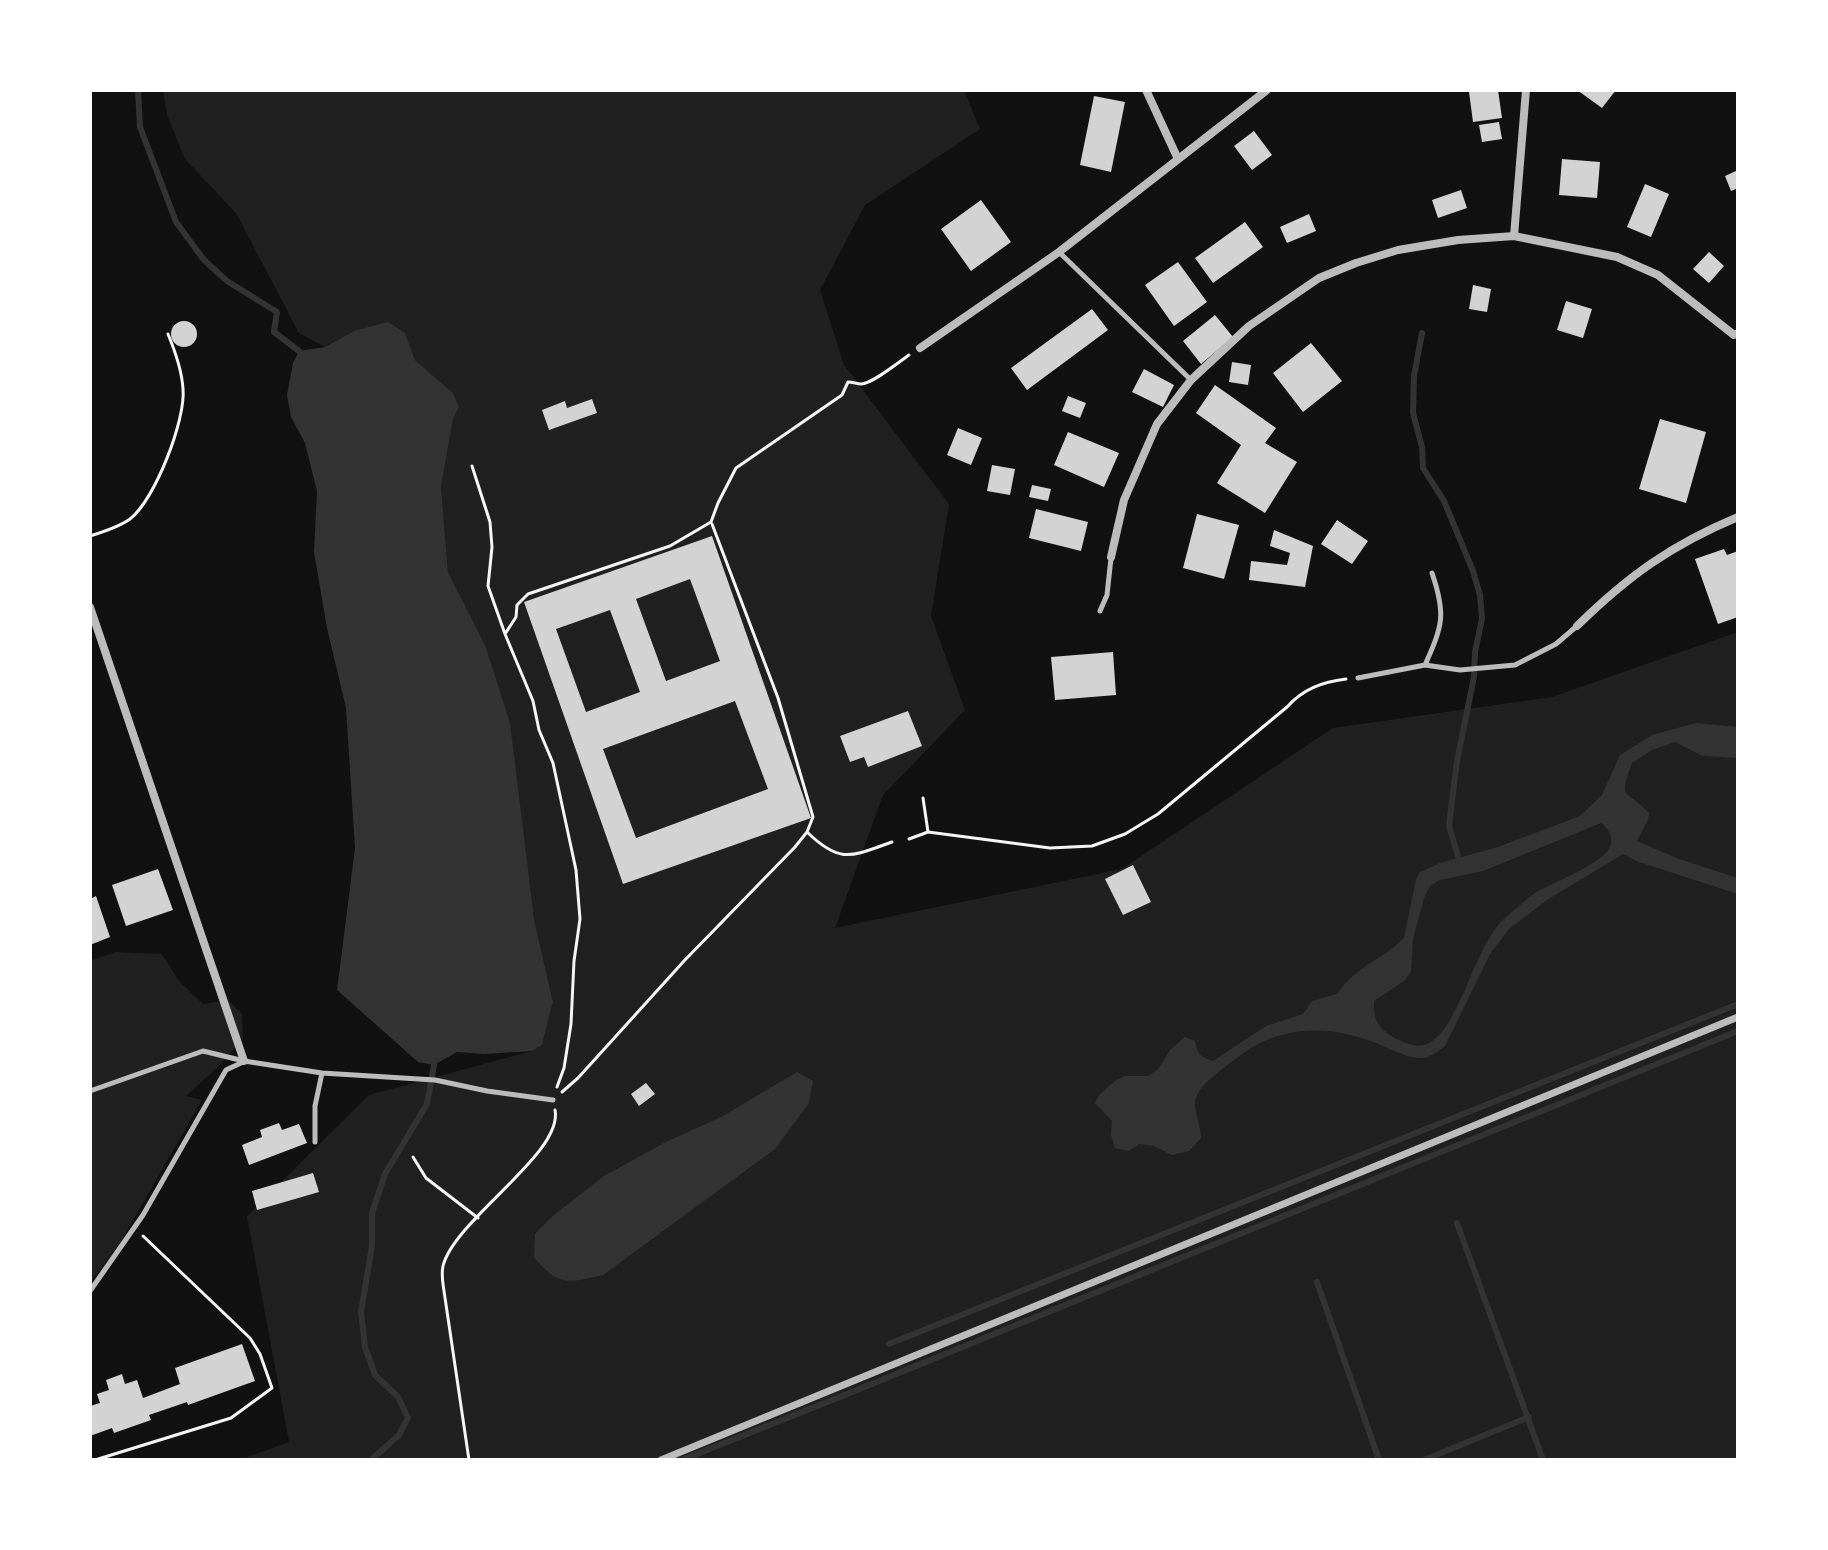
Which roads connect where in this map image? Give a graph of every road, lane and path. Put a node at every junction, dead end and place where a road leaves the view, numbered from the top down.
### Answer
1 (1146, 90) edge
2 (1267, 90) edge
3 (1526, 90) edge
4 (1178, 159) junction
5 (1514, 236) junction
6 (1059, 252) junction
7 (168, 334) dead end
8 (1737, 337) edge
9 (920, 348) joint
10 (1191, 380) junction
11 (472, 466) dead end
12 (1738, 517) edge
13 (711, 522) junction
14 (90, 536) edge
15 (1111, 557) joint
16 (1432, 573) dead end
17 (90, 607) edge
18 (1100, 611) dead end
19 (1577, 626) joint
20 (505, 634) junction
21 (1425, 665) junction
22 (1358, 678) joint
23 (923, 798) dead end
24 (807, 832) junction
25 (928, 832) junction
26 (909, 839) dead end
27 (892, 842) dead end
28 (1738, 1017) edge
29 (244, 1061) junction
30 (322, 1073) junction
31 (90, 1091) edge
32 (553, 1100) junction
33 (315, 1142) dead end
34 (413, 1157) dead end
35 (478, 1218) junction
36 (134, 1228) junction
37 (90, 1291) edge
38 (95, 1460) edge
39 (469, 1460) edge
40 (661, 1460) edge

1 - 4 street
2 - 4 street
3 - 5 street
4 - 6 street
5 - 8 street
5 - 10 street
6 - 9 street
6 - 10 lane
7 - 14 path
9 - 13 path
10 - 15 street
11 - 20 path
12 - 19 street
13 - 20 path
13 - 24 path
15 - 18 lane
16 - 21 lane
17 - 29 street
19 - 21 lane
20 - 32 path
21 - 22 lane
22 - 25 path
23 - 25 path
24 - 27 path
24 - 32 path
25 - 26 path
28 - 40 street
29 - 30 lane
29 - 31 lane
29 - 36 lane
30 - 32 lane
30 - 33 lane
32 - 35 path
34 - 35 path
35 - 39 path
36 - 37 lane
36 - 38 path

